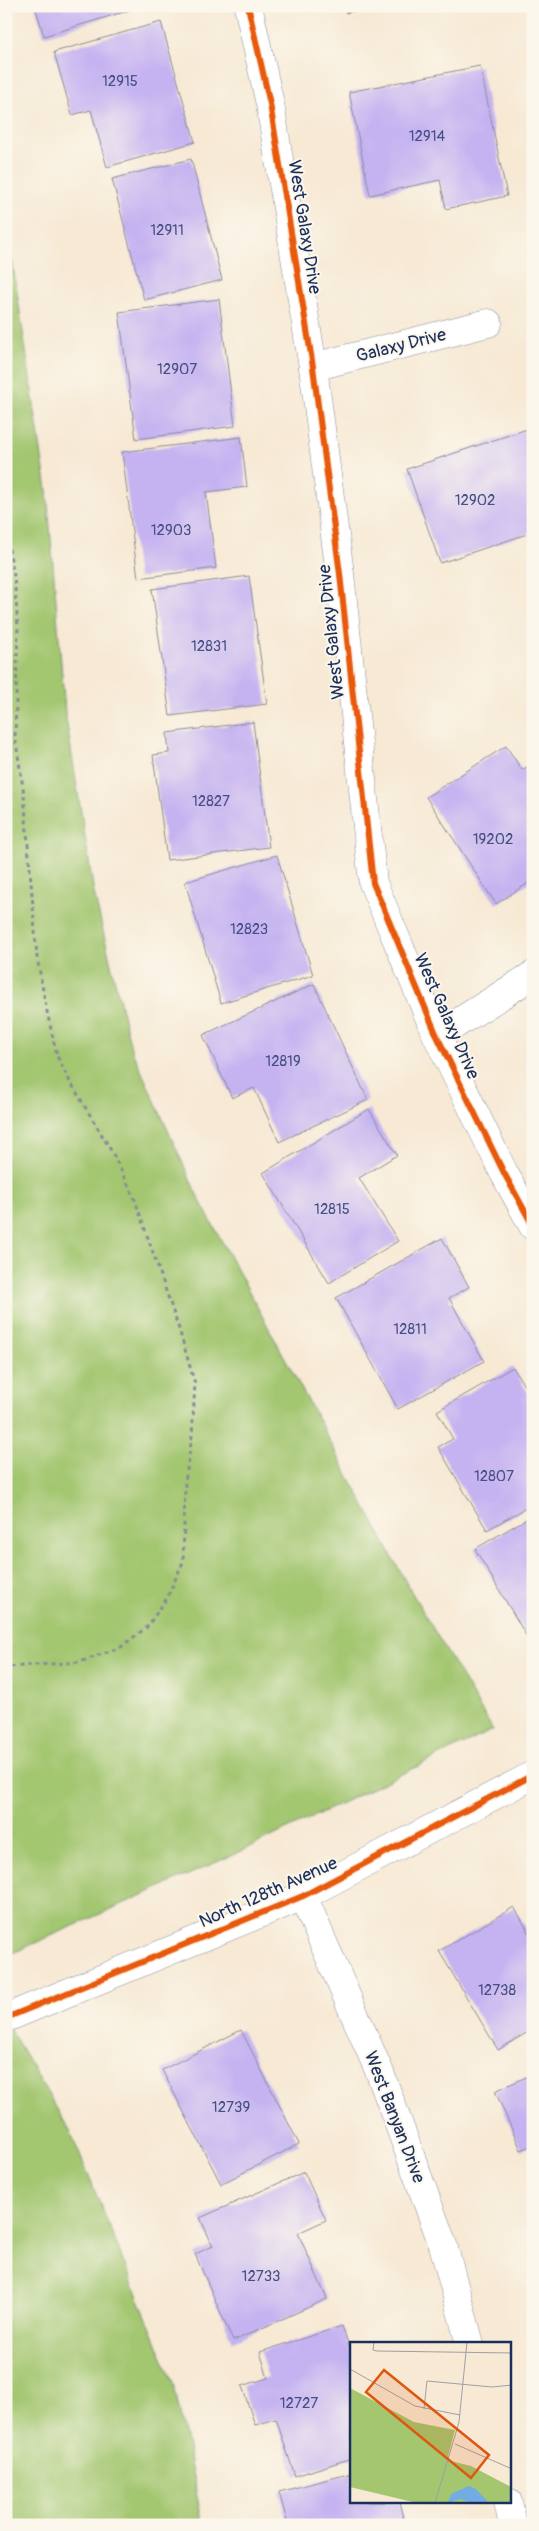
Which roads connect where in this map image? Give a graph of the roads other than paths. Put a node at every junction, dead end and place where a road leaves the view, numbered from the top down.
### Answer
1 (248, 6) edge
2 (488, 323) dead end
3 (314, 367) junction
4 (533, 975) edge
5 (437, 1036) junction
6 (533, 1226) edge
7 (533, 1775) edge
8 (303, 1896) junction
9 (6, 2018) edge
10 (469, 2342) edge
11 (508, 2504) edge
12 (513, 2525) edge

1 - 3 street, West Galaxy Drive
2 - 3 street, Galaxy Drive
3 - 5 street, West Galaxy Drive
4 - 5 street
5 - 6 street, West Galaxy Drive
7 - 8 street, North 128th Avenue
8 - 9 street, North 128th Avenue
8 - 10 street, West Banyan Drive
11 - 12 street

